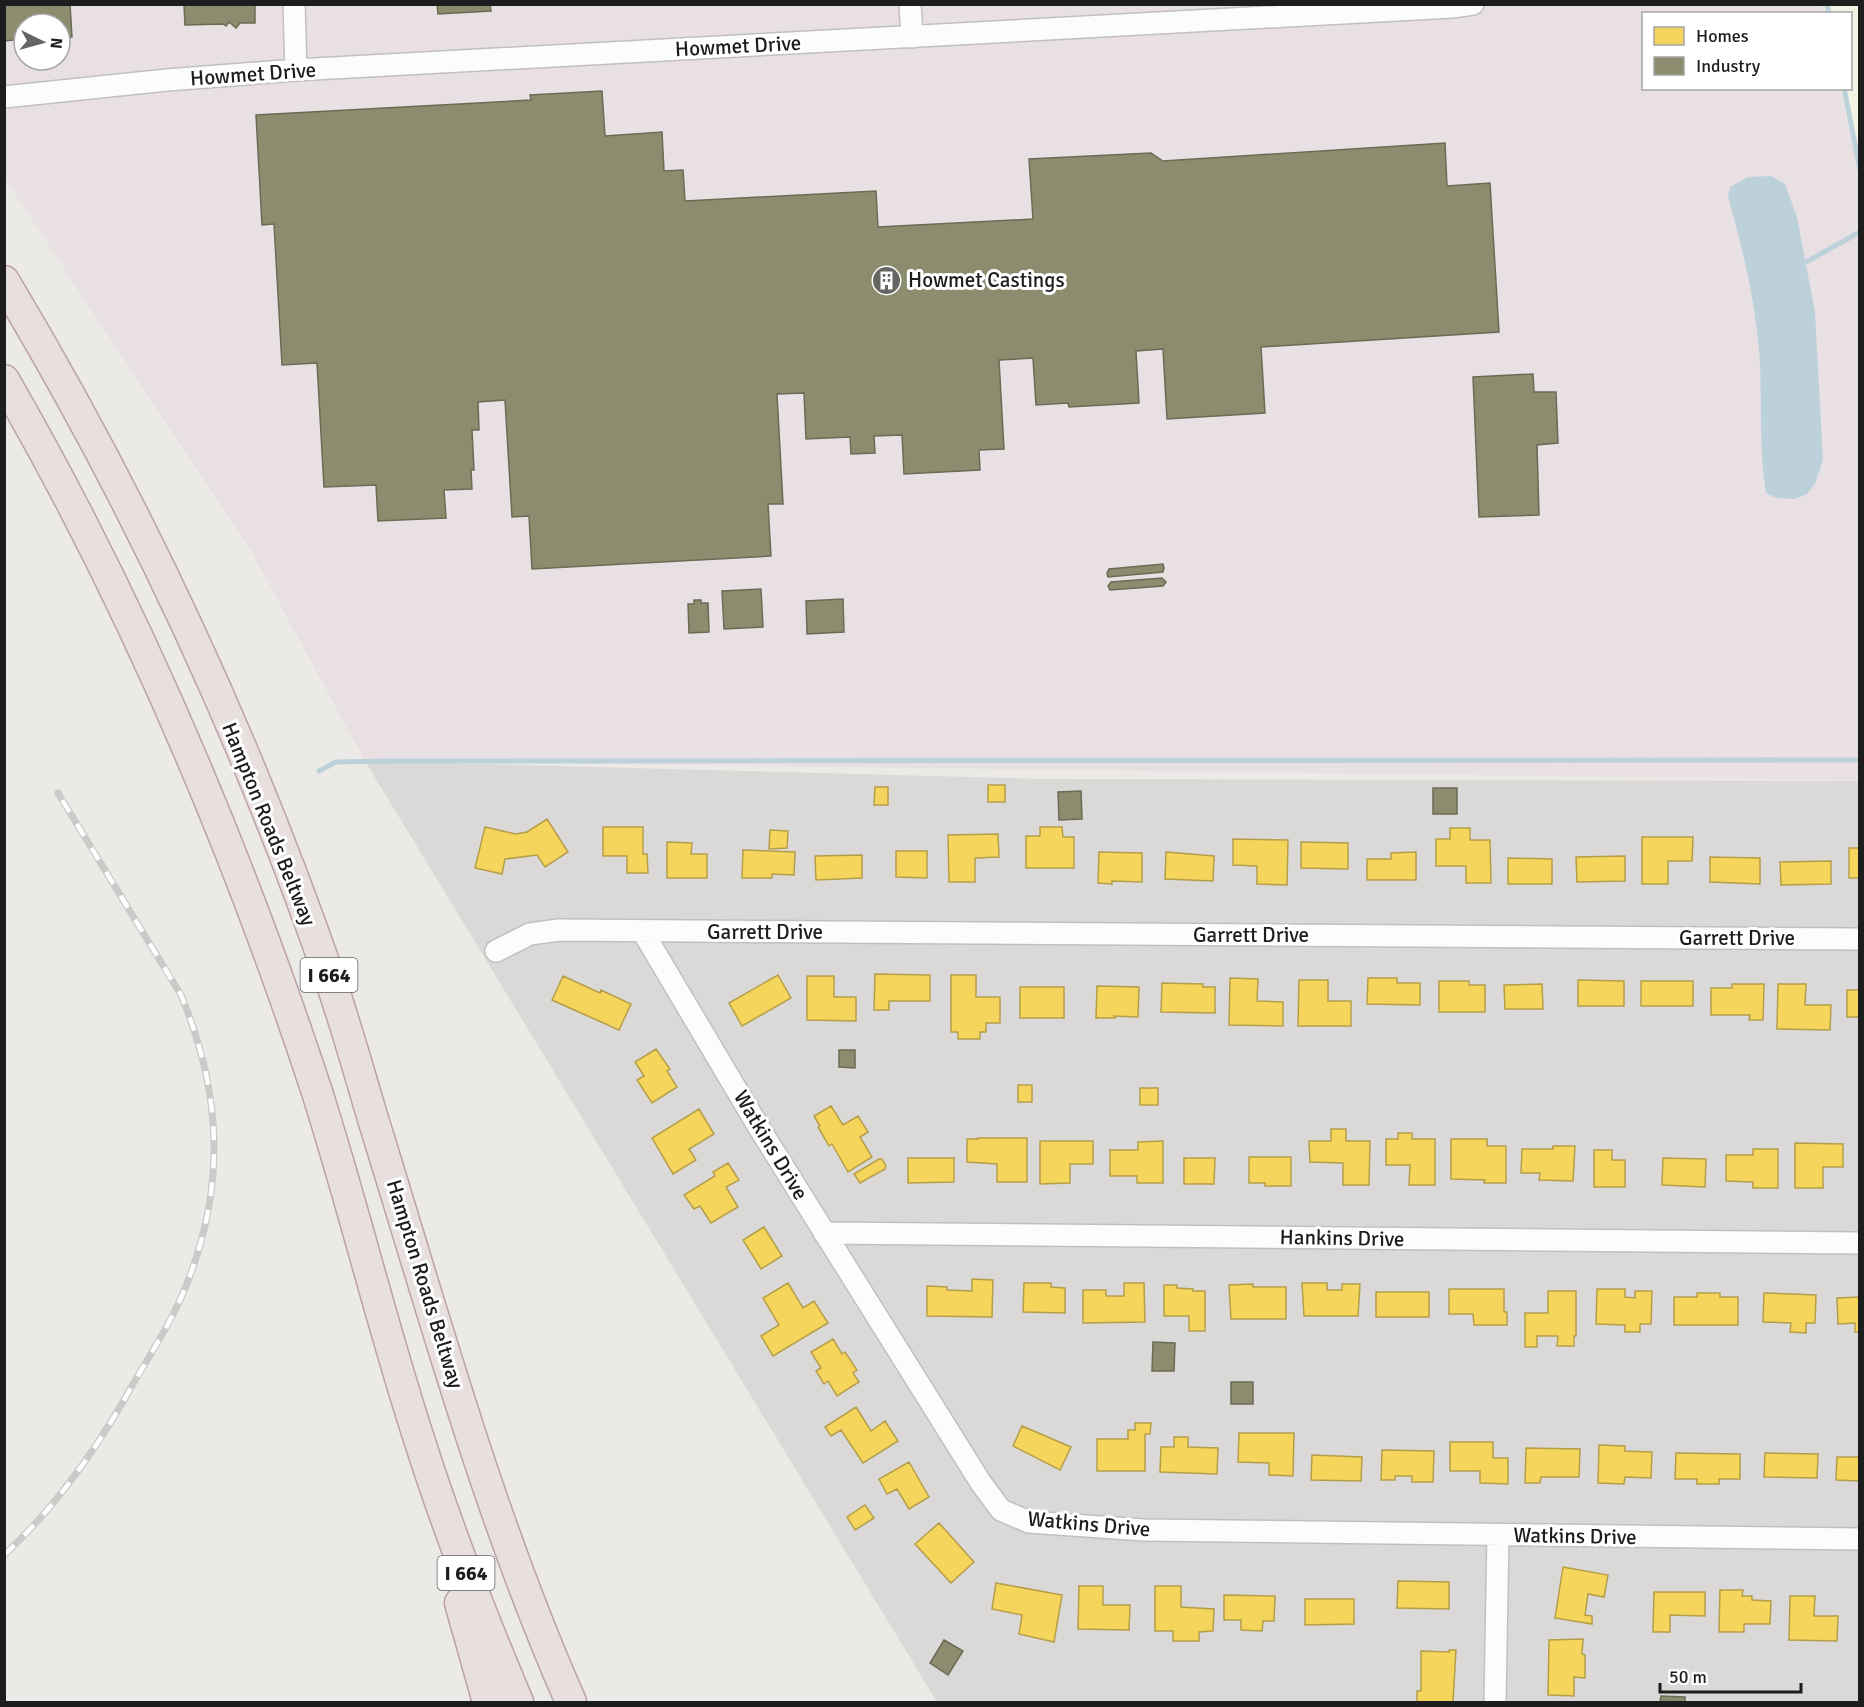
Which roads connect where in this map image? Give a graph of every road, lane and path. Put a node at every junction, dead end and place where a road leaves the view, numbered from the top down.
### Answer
1 (294, 4) edge
2 (910, 4) edge
3 (1473, 4) edge
4 (912, 37) junction
5 (296, 70) junction
6 (4, 97) edge
7 (4, 281) edge
8 (4, 380) edge
9 (643, 932) junction
10 (1860, 939) edge
11 (496, 951) dead end
12 (824, 1233) junction
13 (1860, 1243) edge
14 (420, 1443) junction
15 (1498, 1534) junction
16 (1860, 1539) edge
17 (488, 1702) edge
18 (518, 1702) edge
19 (571, 1702) edge
20 (1495, 1702) edge

1 - 5 street
2 - 4 street
3 - 4 street, Howmet Drive
4 - 5 street, Howmet Drive
5 - 6 street, Howmet Drive
7 - 19 highway, Hampton Roads Beltway / I 664
8 - 14 highway, I 664
9 - 10 street, Garrett Drive
9 - 11 street, Garrett Drive
9 - 12 street, Watkins Drive
12 - 13 street, Hankins Drive
12 - 15 street, Watkins Drive
14 - 17 highway
14 - 18 highway, I 664
15 - 16 street, Watkins Drive
15 - 20 street

